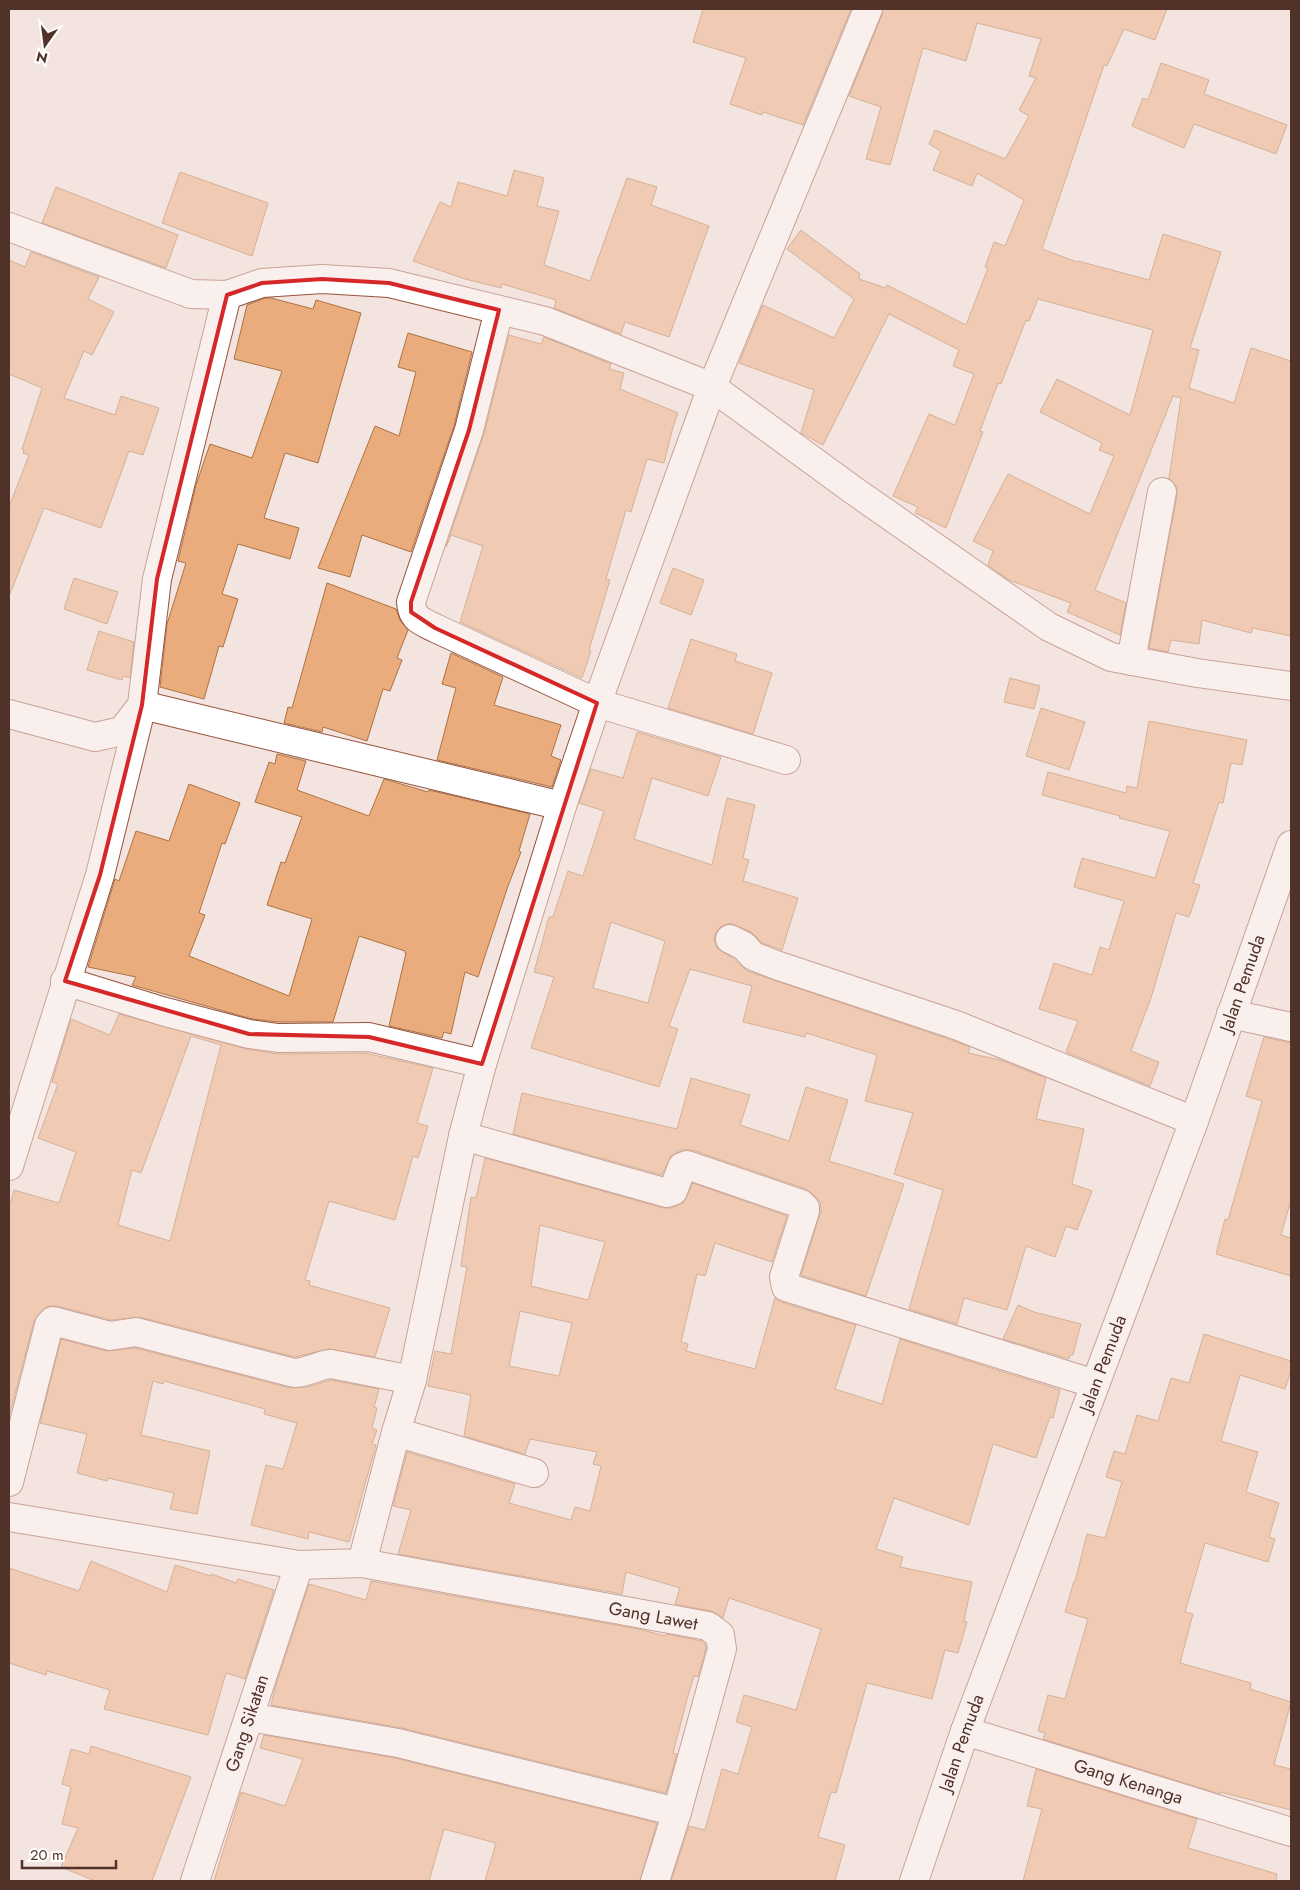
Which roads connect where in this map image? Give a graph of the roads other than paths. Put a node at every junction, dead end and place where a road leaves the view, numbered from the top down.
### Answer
1 (868, 9) edge
2 (9, 227) edge
3 (227, 295) junction
4 (499, 310) junction
5 (712, 387) junction
6 (1162, 492) dead end
7 (1131, 661) junction
8 (1291, 686) edge
9 (597, 703) junction
10 (142, 705) junction
11 (9, 714) edge
12 (786, 760) dead end
13 (562, 806) junction
14 (1289, 861) edge
15 (730, 939) dead end
16 (65, 981) junction
17 (1231, 1014) junction
18 (1291, 1027) edge
19 (482, 1064) junction
20 (1194, 1120) junction
21 (463, 1136) junction
22 (9, 1166) edge
23 (412, 1380) junction
24 (1095, 1384) junction
25 (396, 1432) junction
26 (534, 1472) dead end
27 (9, 1482) edge
28 (9, 1517) edge
29 (362, 1563) junction
30 (299, 1566) junction
31 (249, 1717) junction
32 (965, 1731) junction
33 (677, 1812) junction
34 (1291, 1832) edge
35 (196, 1881) edge
36 (655, 1881) edge
37 (914, 1881) edge

1 - 5 street
2 - 3 street
3 - 4 street
3 - 10 street
4 - 5 street
4 - 9 street
5 - 7 street
5 - 9 street
6 - 7 street
7 - 8 street
9 - 12 street
9 - 13 street
10 - 11 street
10 - 13 street
10 - 16 street
13 - 19 street
14 - 17 street, Jalan Pemuda
15 - 20 street
16 - 19 street
16 - 22 street
17 - 18 street
17 - 20 street, Jalan Pemuda
19 - 21 street
20 - 24 street, Jalan Pemuda
21 - 23 street
21 - 24 street
23 - 25 street
23 - 27 street
24 - 32 street, Jalan Pemuda
25 - 26 street
25 - 29 street
28 - 30 street, Gang Lawet
29 - 30 street, Gang Lawet
29 - 33 street, Gang Lawet
30 - 31 street, Gang Sikatan
31 - 33 street
31 - 35 street, Gang Sikatan
32 - 34 street, Gang Kenanga
32 - 37 street, Jalan Pemuda
33 - 36 street, Gang Lawet

